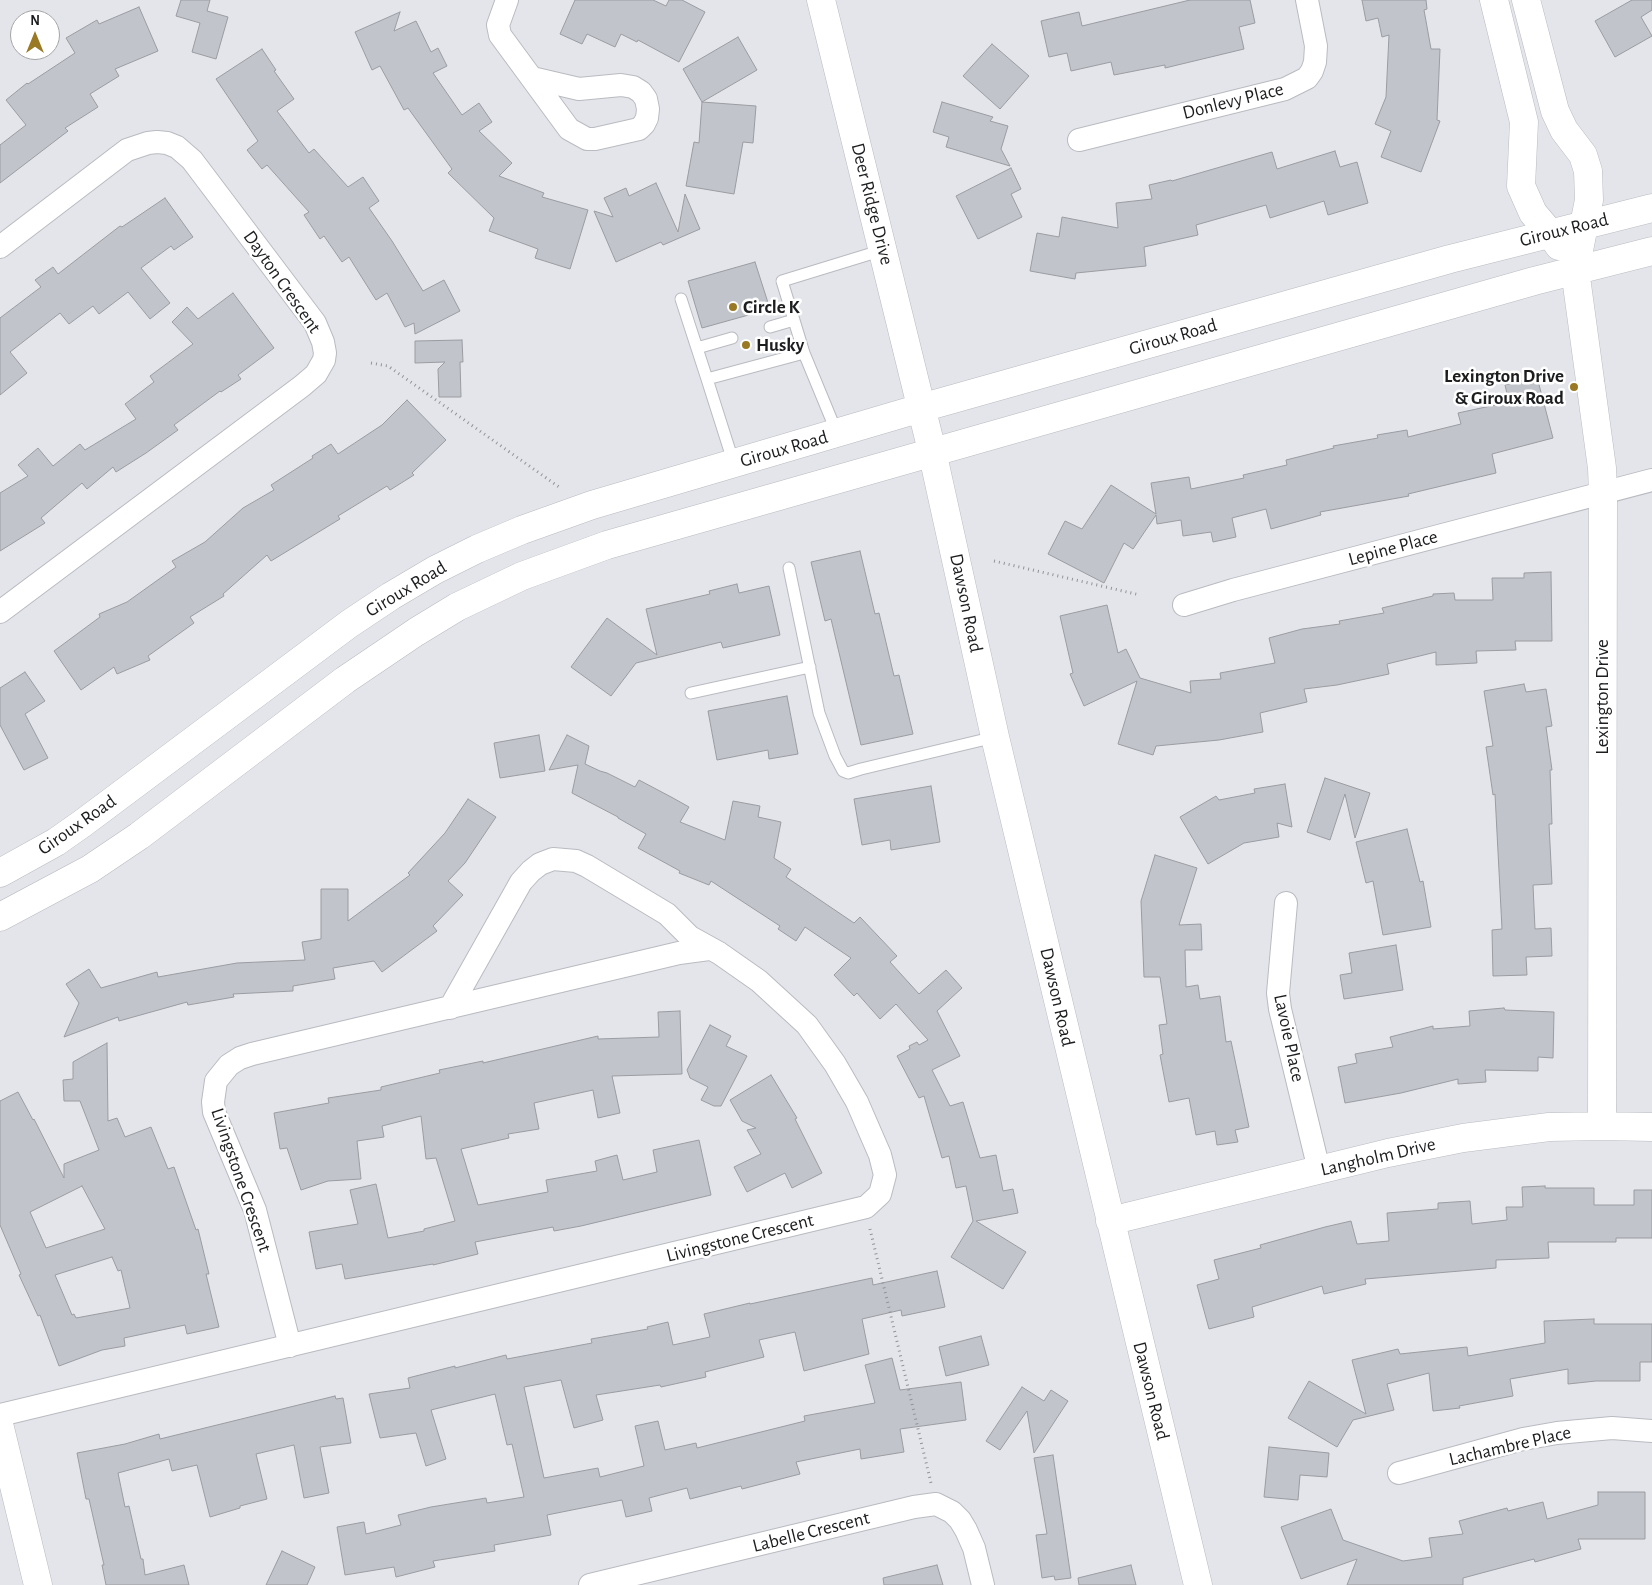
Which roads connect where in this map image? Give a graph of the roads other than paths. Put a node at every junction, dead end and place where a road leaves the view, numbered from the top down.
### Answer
1 (507, 0) edge
2 (822, 0) edge
3 (1307, 0) edge
4 (1494, 0) edge
5 (1526, 0) edge
6 (532, 78) junction
7 (1079, 140) dead end
8 (1652, 208) edge
9 (1585, 224) junction
10 (1550, 233) junction
11 (0, 246) edge
12 (883, 250) junction
13 (1652, 251) edge
14 (1575, 270) junction
15 (680, 299) dead end
16 (794, 320) junction
17 (770, 327) dead end
18 (732, 338) dead end
19 (697, 348) junction
20 (804, 353) junction
21 (707, 379) junction
22 (921, 408) junction
23 (837, 433) junction
24 (932, 451) junction
25 (734, 464) junction
26 (1652, 480) edge
27 (1603, 493) junction
28 (789, 568) dead end
29 (1184, 604) dead end
30 (0, 612) edge
31 (810, 667) junction
32 (690, 693) dead end
33 (995, 737) junction
34 (0, 873) edge
35 (1286, 903) dead end
36 (0, 917) edge
37 (709, 950) junction
38 (450, 1008) junction
39 (1602, 1126) junction
40 (1652, 1127) edge
41 (1319, 1170) junction
42 (1110, 1221) junction
43 (290, 1346) junction
44 (0, 1415) edge
45 (0, 1428) edge
46 (1652, 1431) edge
47 (1399, 1473) dead end
48 (38, 1585) edge
49 (590, 1585) edge
50 (983, 1585) edge
51 (1198, 1585) edge

1 - 6 street
2 - 12 main road, Deer Ridge Drive
3 - 7 street, Donlevy Place
4 - 10 main road
5 - 9 main road
6 - 6 street
8 - 9 main road, Giroux Road
9 - 10 main road, Giroux Road
9 - 14 main road
10 - 14 main road
10 - 22 main road, Giroux Road
11 - 30 street, Dayton Crescent
12 - 16 lane
12 - 22 main road, Deer Ridge Drive
13 - 14 main road
14 - 24 main road
14 - 27 main road, Lexington Drive
15 - 19 lane
16 - 17 lane
16 - 20 lane
18 - 19 lane
19 - 21 lane
20 - 21 lane
20 - 23 lane
21 - 25 lane
22 - 23 main road, Giroux Road
22 - 24 main road, Dawson Road
23 - 25 main road, Giroux Road
24 - 33 main road, Dawson Road
24 - 36 main road
25 - 34 main road, Giroux Road
26 - 27 street, Lepine Place
27 - 29 street, Lepine Place
27 - 39 main road, Lexington Drive
28 - 31 lane
31 - 32 lane
31 - 33 lane
33 - 42 main road, Dawson Road
35 - 41 street, Lavoie Place
37 - 38 street, Livingstone Crescent
37 - 38 street, Livingstone Crescent
37 - 43 street, Livingstone Crescent
38 - 43 street, Livingstone Crescent
39 - 40 main road, Langholm Drive
39 - 41 main road, Langholm Drive
41 - 42 main road, Langholm Drive
42 - 51 main road, Dawson Road
43 - 44 street, Livingstone Crescent
45 - 48 main road
46 - 47 street, Lachambre Place
49 - 50 street, Labelle Crescent

